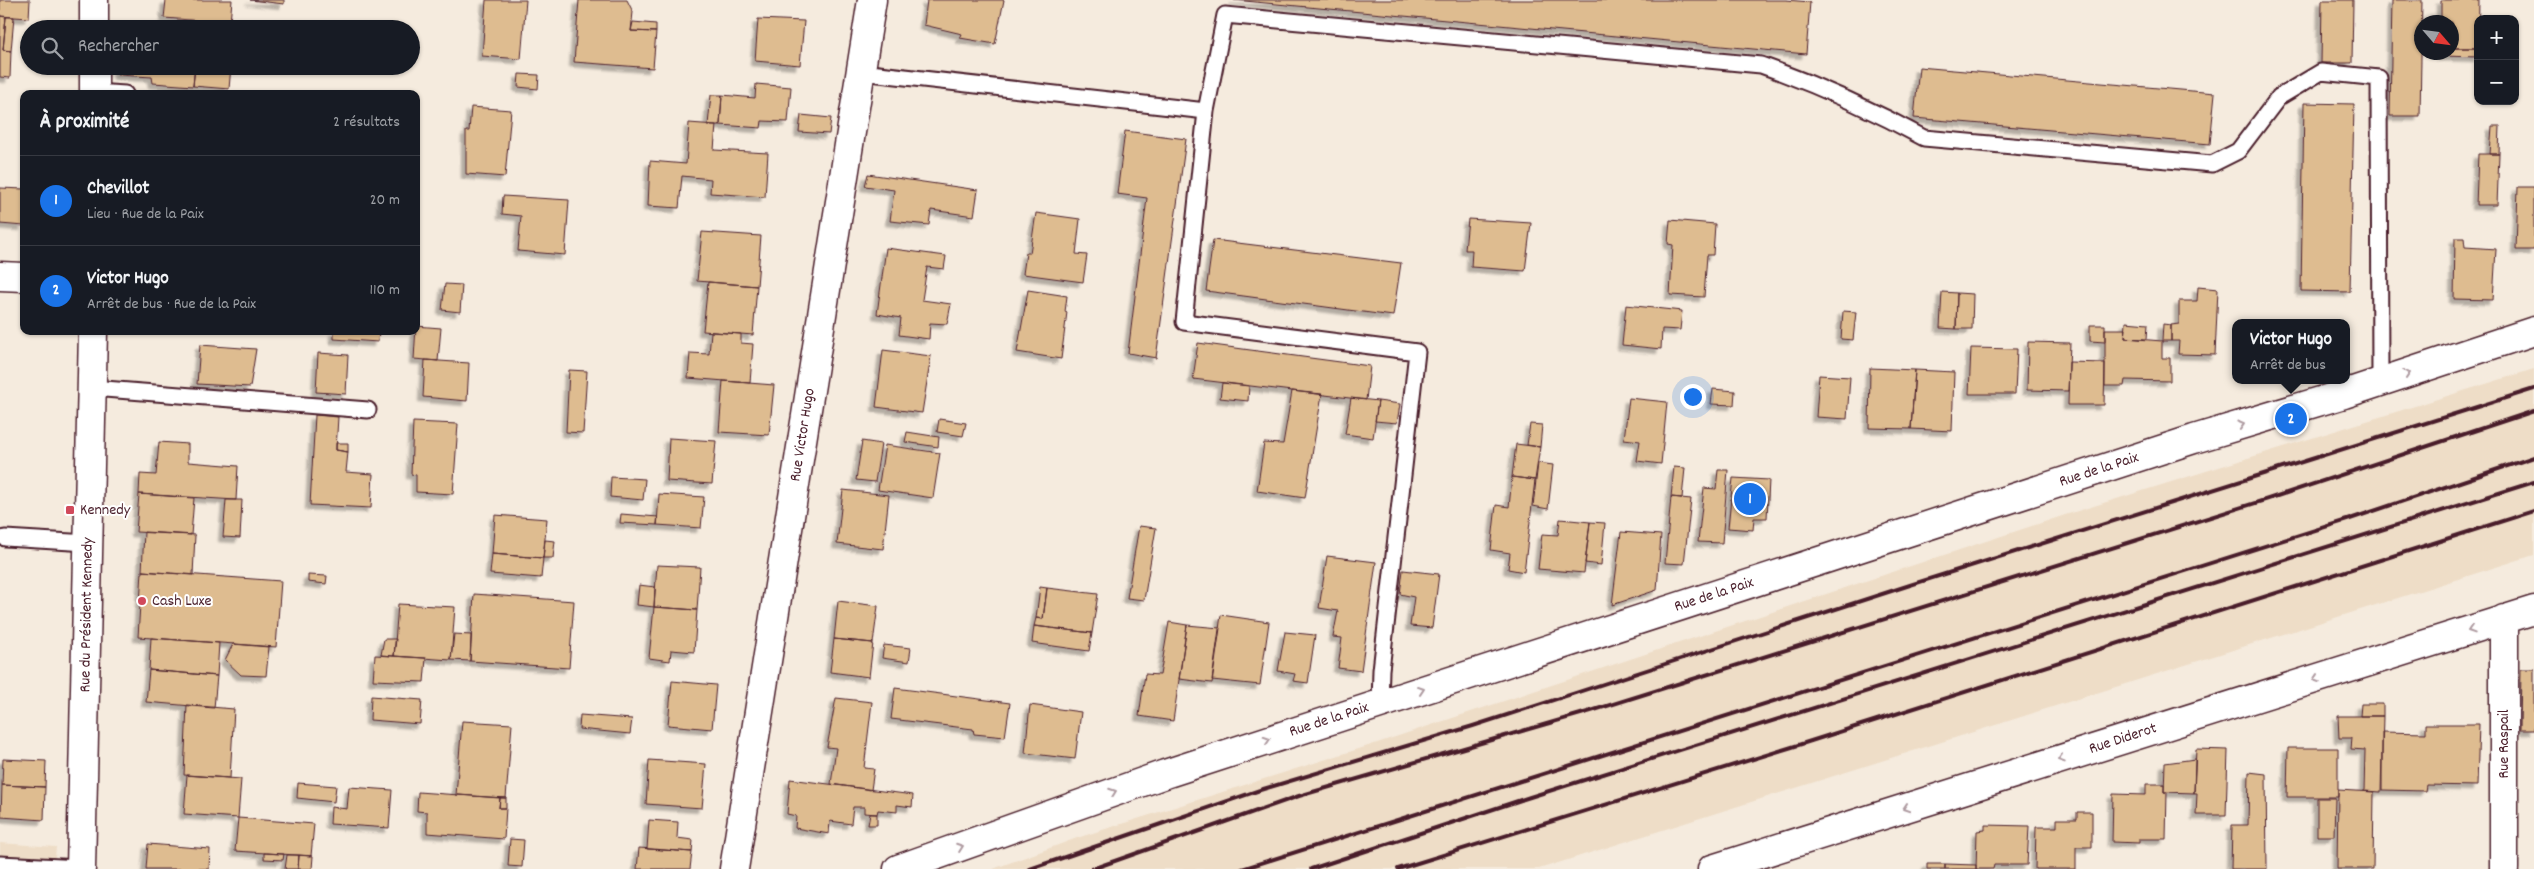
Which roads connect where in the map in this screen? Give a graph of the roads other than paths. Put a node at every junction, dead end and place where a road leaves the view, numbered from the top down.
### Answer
1 (94, 0) edge
2 (872, 0) edge
3 (94, 20) edge
4 (861, 72) junction
5 (94, 84) edge
6 (112, 90) edge
7 (1206, 111) junction
8 (0, 276) edge
9 (20, 277) edge
10 (2534, 331) edge
11 (92, 335) edge
12 (2380, 382) junction
13 (92, 388) junction
14 (368, 410) dead end
15 (6, 538) dead end
16 (88, 544) junction
17 (2534, 610) edge
18 (2504, 619) junction
19 (1380, 704) junction
20 (0, 864) edge
21 (81, 868) edge
22 (734, 869) edge
23 (898, 869) edge
24 (1712, 869) edge
25 (2504, 869) edge

1 - 3 street
2 - 4 street, Rue Victor Hugo
4 - 7 lane
4 - 22 street, Rue Victor Hugo
5 - 6 lane
7 - 12 lane
7 - 19 lane
8 - 9 street
12 -> 10 street, Rue de la Paix
11 - 13 street, Rue du Président Kennedy
19 -> 12 street, Rue de la Paix
13 - 14 lane
13 - 16 street, Rue du Président Kennedy
15 - 16 lane
16 - 21 street, Rue du Président Kennedy
17 - 18 street, Rue Diderot
18 -> 24 street, Rue Diderot
18 - 25 street, Rue Raspail
23 -> 19 street, Rue de la Paix
20 - 21 lane

